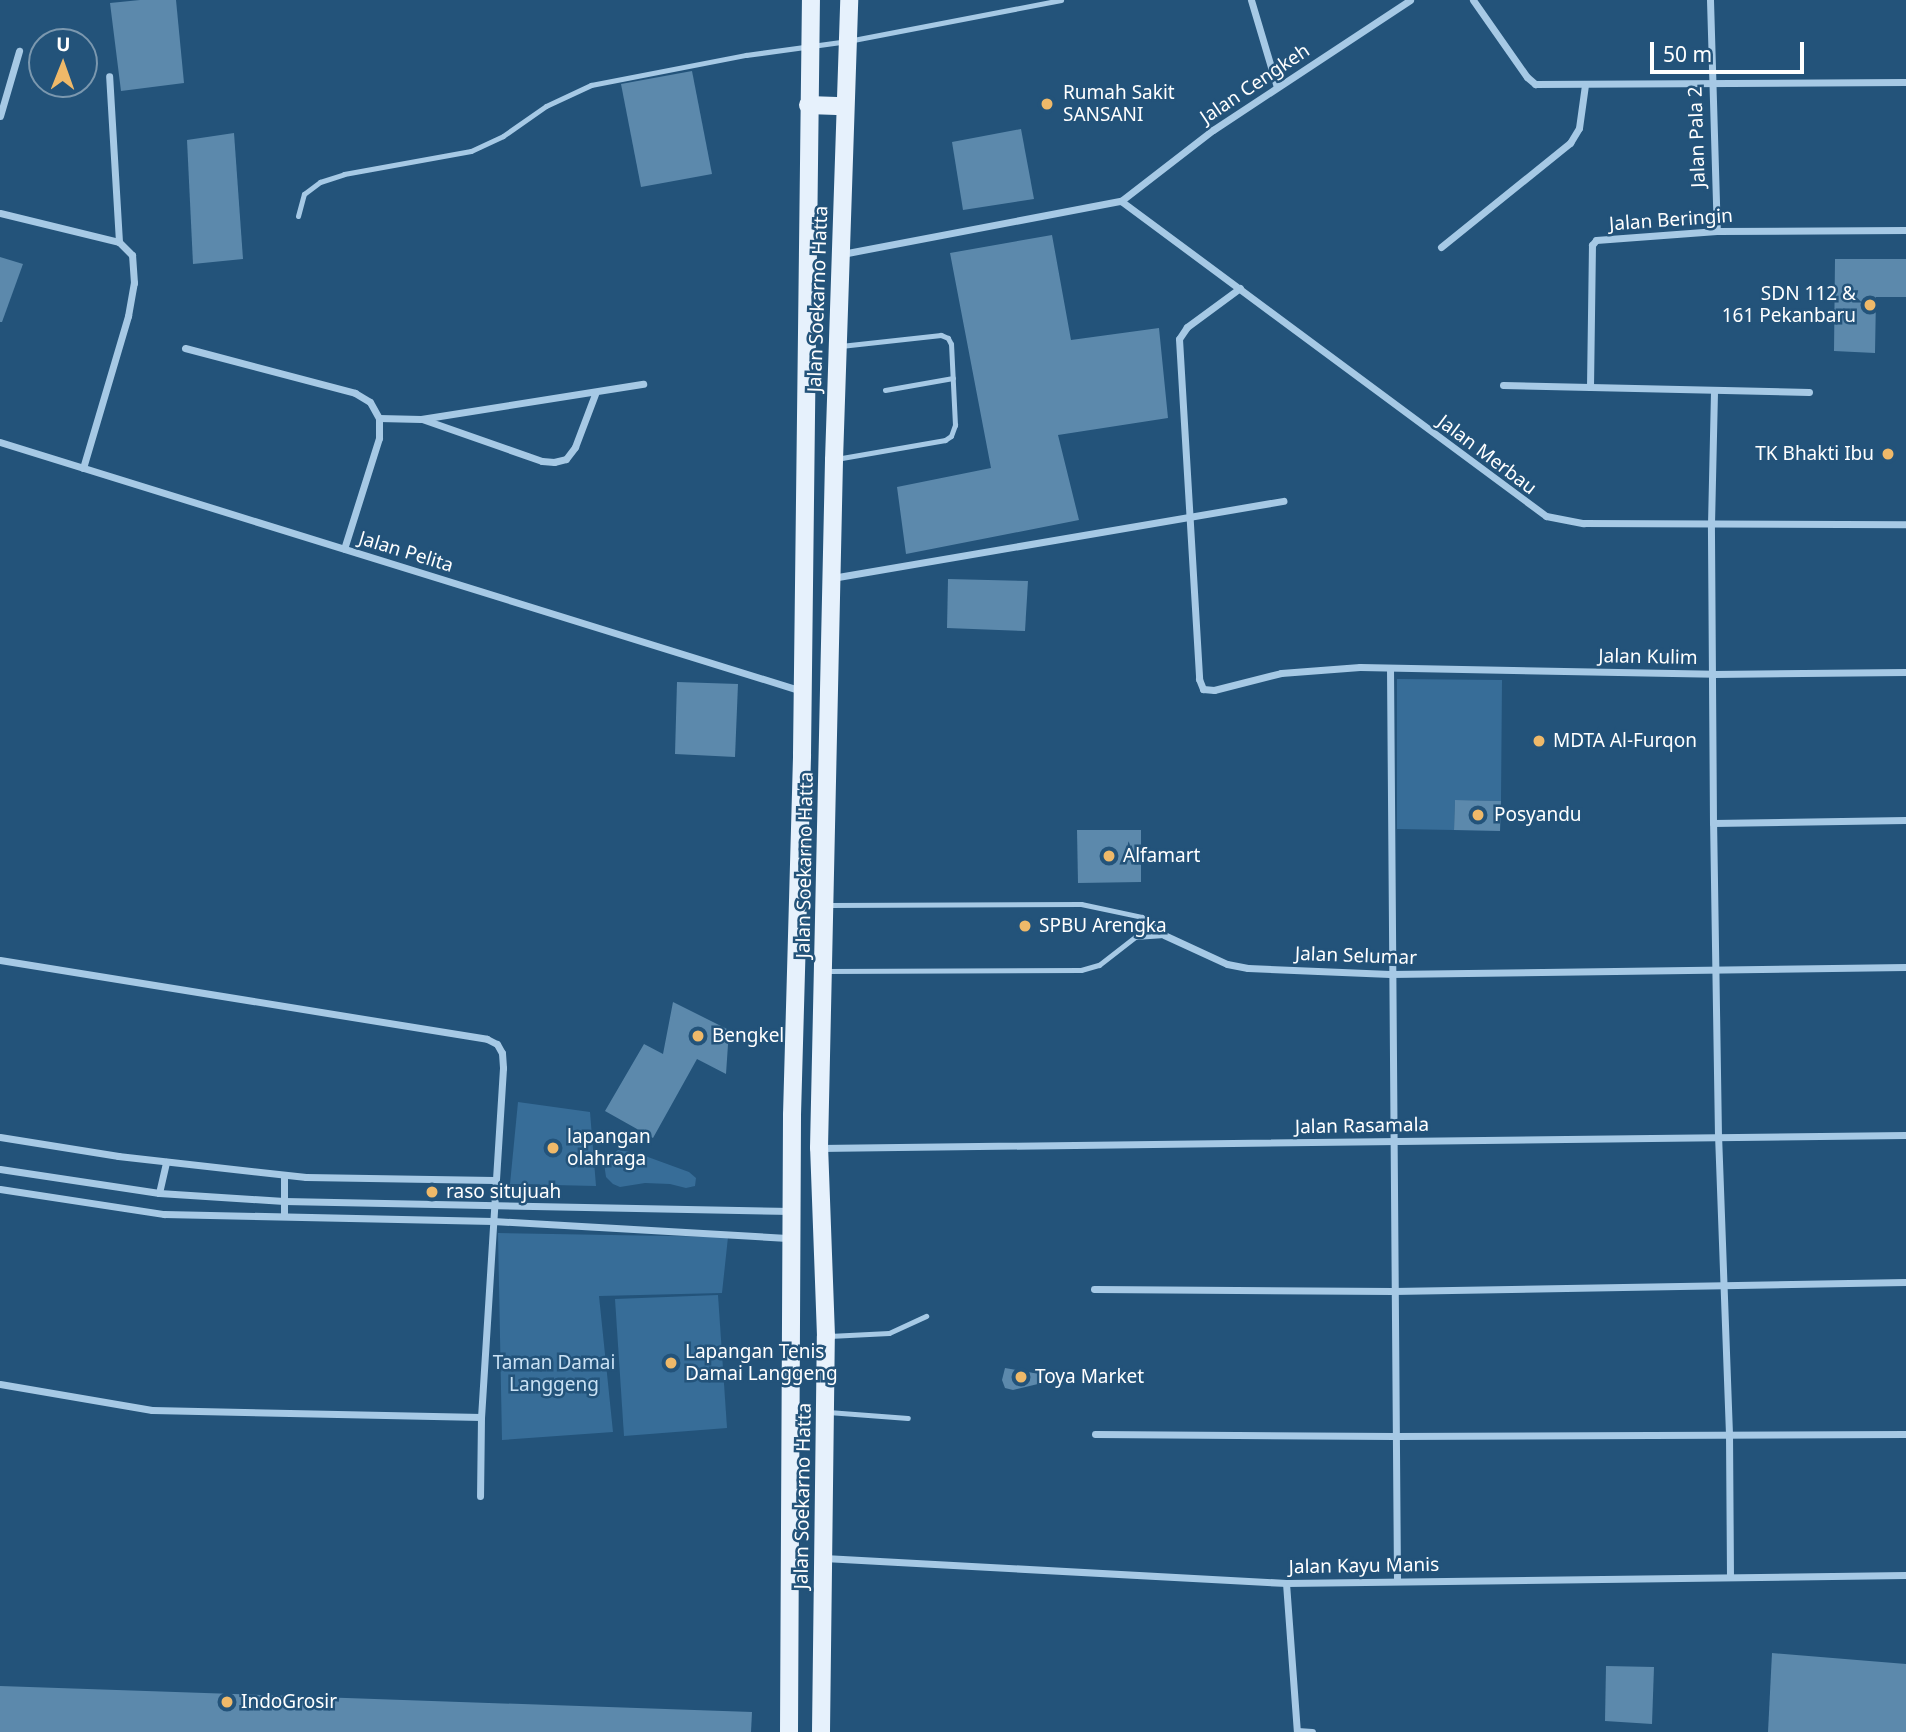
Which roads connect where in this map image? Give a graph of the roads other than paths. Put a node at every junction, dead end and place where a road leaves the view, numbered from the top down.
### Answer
1 (811, 0) edge
2 (849, 0) edge
3 (1061, 0) edge
4 (1251, 0) edge
5 (1410, 0) edge
6 (1474, 0) edge
7 (1710, 0) edge
8 (848, 41) junction
9 (809, 46) junction
10 (19, 51) dead end
11 (109, 76) dead end
12 (1710, 82) junction
13 (1906, 82) edge
14 (1585, 85) junction
15 (1277, 87) junction
16 (808, 105) junction
17 (844, 106) junction
18 (0, 116) edge
19 (1121, 201) junction
20 (0, 213) edge
21 (298, 216) dead end
22 (1906, 230) edge
23 (1717, 231) junction
24 (119, 242) junction
25 (1441, 247) dead end
26 (840, 255) junction
27 (1240, 288) junction
28 (838, 346) junction
29 (184, 348) dead end
30 (953, 378) junction
31 (643, 384) dead end
32 (1503, 385) dead end
33 (1590, 387) junction
34 (885, 390) dead end
35 (1714, 390) junction
36 (1809, 392) dead end
37 (595, 394) junction
38 (379, 418) junction
39 (421, 419) junction
40 (0, 442) edge
41 (834, 460) junction
42 (83, 468) junction
43 (1283, 501) dead end
44 (1187, 519) junction
45 (1711, 524) junction
46 (1906, 524) edge
47 (344, 549) junction
48 (832, 578) junction
49 (1390, 668) junction
50 (1906, 672) edge
51 (1713, 674) junction
52 (803, 691) junction
53 (1906, 820) edge
54 (1713, 823) junction
55 (825, 905) junction
56 (1164, 935) junction
57 (0, 960) edge
58 (1906, 967) edge
59 (1716, 970) junction
60 (823, 971) junction
61 (1390, 974) junction
62 (1906, 1135) edge
63 (1718, 1136) junction
64 (0, 1137) edge
65 (1392, 1142) junction
66 (819, 1148) junction
67 (166, 1162) junction
68 (0, 1169) edge
69 (284, 1175) junction
70 (494, 1180) junction
71 (0, 1189) edge
72 (159, 1193) junction
73 (284, 1201) junction
74 (493, 1205) junction
75 (792, 1211) junction
76 (284, 1216) junction
77 (493, 1221) junction
78 (793, 1238) junction
79 (1906, 1282) edge
80 (1723, 1286) junction
81 (1094, 1289) dead end
82 (1393, 1291) junction
83 (926, 1316) dead end
84 (825, 1336) junction
85 (0, 1384) edge
86 (825, 1411) junction
87 (481, 1417) junction
88 (908, 1418) dead end
89 (1906, 1433) edge
90 (1095, 1434) dead end
91 (1729, 1434) junction
92 (1394, 1436) junction
93 (480, 1496) dead end
94 (823, 1558) junction
95 (1906, 1575) edge
96 (1730, 1577) junction
97 (1397, 1581) junction
98 (1286, 1583) junction
99 (789, 1732) edge
100 (821, 1732) edge
101 (1297, 1732) edge
102 (1312, 1732) edge

1 - 9 main road, Jalan Soekarno Hatta
2 - 8 main road, Jalan Soekarno Hatta
3 - 8 lane
4 - 15 street
5 - 15 street, Jalan Cengkeh
6 - 14 street
7 - 12 street, Jalan Pala 2
8 - 9 lane
8 - 17 main road, Jalan Soekarno Hatta
9 - 16 main road, Jalan Soekarno Hatta
9 - 21 lane
10 - 18 street
11 - 24 street
12 - 13 street
12 - 14 street
12 - 23 street, Jalan Pala 2
14 - 25 street
15 - 19 street, Jalan Cengkeh
16 - 17 main road
16 - 52 main road, Jalan Soekarno Hatta
17 - 26 main road, Jalan Soekarno Hatta
19 - 26 street
19 - 27 street, Jalan Merbau
20 - 24 street
22 - 23 street, Jalan Beringin
23 - 33 street, Jalan Beringin
24 - 42 street
26 - 28 main road, Jalan Soekarno Hatta
27 - 44 street
27 - 45 street, Jalan Merbau
28 - 30 lane
28 - 41 main road, Jalan Soekarno Hatta
29 - 38 street
30 - 34 lane
30 - 41 lane
31 - 37 street
32 - 33 street
33 - 35 street
35 - 36 street
35 - 45 street
37 - 39 street
37 - 39 street
38 - 39 street
38 - 47 street
40 - 42 street, Jalan Pelita
41 - 48 main road, Jalan Soekarno Hatta
42 - 47 street, Jalan Pelita
43 - 44 street
44 - 48 street
44 - 49 street, Jalan Kulim
45 - 46 street, Jalan Merbau
45 - 51 street
47 - 52 street, Jalan Pelita
48 - 55 main road, Jalan Soekarno Hatta
49 - 51 street, Jalan Kulim
49 - 61 street
50 - 51 street, Jalan Kulim
51 - 54 street
52 - 75 main road, Jalan Soekarno Hatta
53 - 54 street
54 - 59 street
55 - 56 lane
55 - 60 main road, Jalan Soekarno Hatta
56 - 60 lane
56 - 61 street, Jalan Selumar
57 - 70 street
58 - 59 street, Jalan Selumar
59 - 61 street, Jalan Selumar
59 - 63 street
60 - 66 main road, Jalan Soekarno Hatta
61 - 65 street
62 - 63 street, Jalan Rasamala
63 - 65 street, Jalan Rasamala
63 - 80 street
64 - 67 street
65 - 66 street, Jalan Rasamala
65 - 82 street
66 - 84 main road, Jalan Soekarno Hatta
67 - 69 street
67 - 72 street
68 - 72 street
69 - 70 street
69 - 73 street
70 - 74 street
71 - 76 street
72 - 73 street
73 - 74 street
73 - 76 street
74 - 75 street
74 - 77 street
75 - 78 main road, Jalan Soekarno Hatta
76 - 77 street
77 - 78 street
77 - 87 street
78 - 99 main road, Jalan Soekarno Hatta
79 - 80 street
80 - 82 street
80 - 91 street
81 - 82 street
82 - 92 street
83 - 84 lane
84 - 86 main road, Jalan Soekarno Hatta
85 - 87 street
86 - 88 lane
86 - 94 main road, Jalan Soekarno Hatta
87 - 93 street
89 - 91 street
90 - 92 street
91 - 92 street
91 - 96 street
92 - 97 street
94 - 98 street, Jalan Kayu Manis
94 - 100 main road, Jalan Soekarno Hatta
95 - 96 street, Jalan Kayu Manis
96 - 97 street, Jalan Kayu Manis
97 - 98 street, Jalan Kayu Manis
98 - 101 street
101 - 102 street

